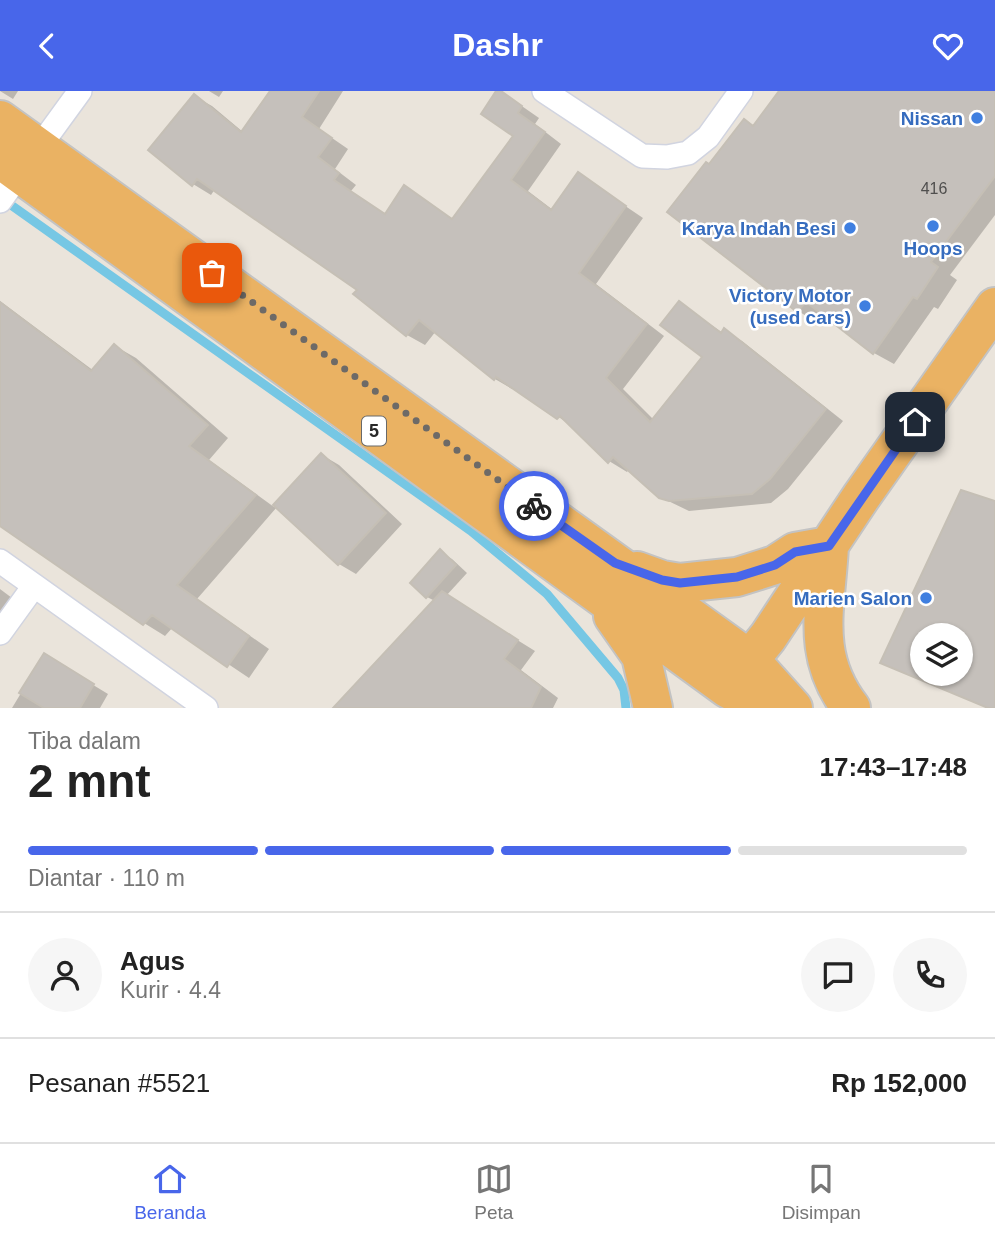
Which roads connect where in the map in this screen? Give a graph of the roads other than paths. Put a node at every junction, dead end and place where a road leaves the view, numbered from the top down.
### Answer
1 (80, 91) edge
2 (544, 91) edge
3 (741, 91) edge
4 (0, 120) edge
5 (15, 170) edge
6 (995, 307) edge
7 (829, 546) junction
8 (0, 561) edge
9 (604, 576) junction
10 (34, 586) junction
11 (0, 633) edge
12 (738, 674) junction
13 (206, 708) edge
14 (653, 708) edge
15 (764, 708) edge
16 (793, 708) edge
17 (851, 708) edge

1 - 5 street
2 - 3 street
4 - 5 highway, 5
5 - 9 highway, 5
6 - 7 highway
7 - 9 highway
7 - 12 highway
7 - 17 highway
8 - 10 street
9 - 12 highway, 5
9 - 14 highway
10 - 11 street
10 - 13 street
12 - 15 highway, 5
12 - 16 highway, 5

